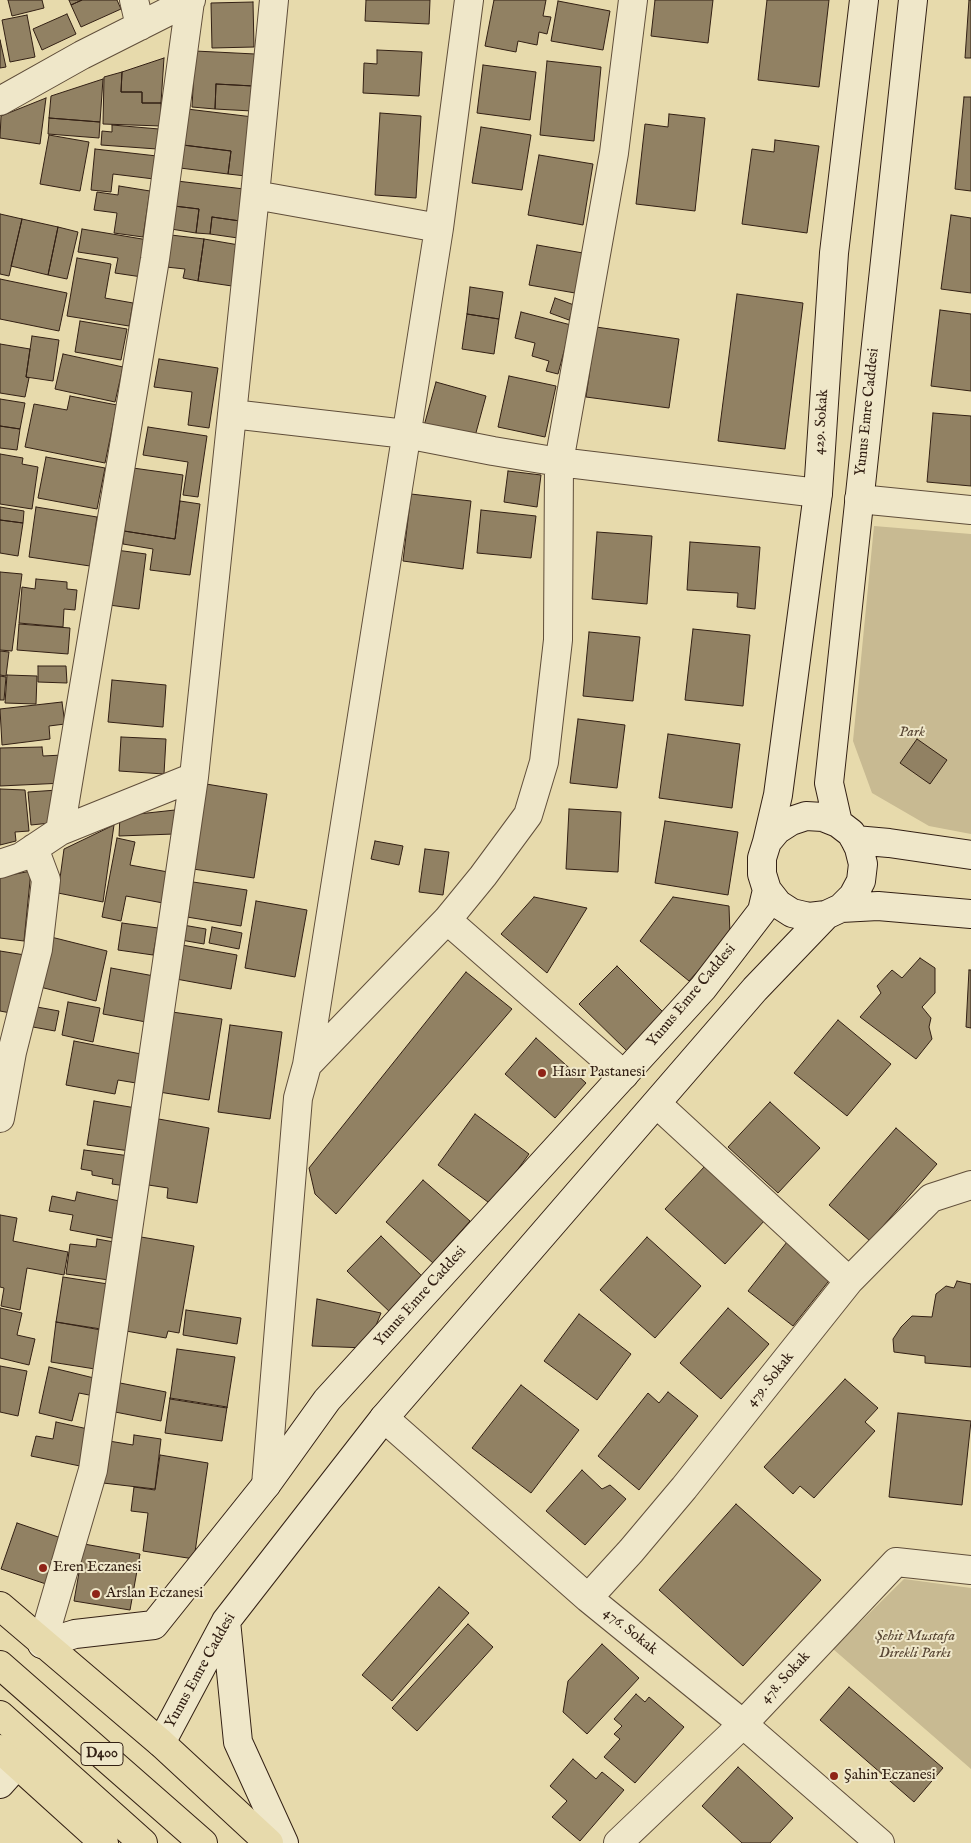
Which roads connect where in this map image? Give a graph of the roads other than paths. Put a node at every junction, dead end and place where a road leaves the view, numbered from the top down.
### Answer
1 (134, 0) edge
2 (190, 0) edge
3 (274, 0) edge
4 (468, 0) edge
5 (633, 0) edge
6 (864, 0) edge
7 (913, 0) edge
8 (140, 26) junction
9 (0, 100) edge
10 (256, 195) junction
11 (439, 228) junction
12 (232, 414) junction
13 (406, 434) junction
14 (558, 462) junction
15 (818, 492) junction
16 (859, 499) junction
17 (971, 510) edge
18 (194, 777) junction
19 (60, 831) junction
20 (846, 832) junction
21 (768, 842) junction
22 (34, 848) junction
23 (971, 855) edge
24 (0, 864) edge
25 (767, 890) junction
26 (834, 912) junction
27 (971, 914) edge
28 (447, 920) junction
29 (307, 1065) junction
30 (624, 1075) junction
31 (657, 1104) junction
32 (0, 1118) edge
33 (971, 1185) edge
34 (849, 1281) junction
35 (384, 1418) junction
36 (266, 1485) junction
37 (971, 1570) edge
38 (588, 1598) junction
39 (0, 1606) edge
40 (226, 1621) junction
41 (42, 1644) junction
42 (0, 1665) edge
43 (0, 1715) edge
44 (743, 1724) junction
45 (161, 1743) junction
46 (6, 1766) edge
47 (104, 1843) edge
48 (144, 1843) edge
49 (203, 1843) edge
50 (270, 1843) edge
51 (284, 1843) edge
52 (618, 1843) edge
53 (880, 1843) edge

1 - 8 street
2 - 8 street
2 - 19 street
3 - 10 street
4 - 11 street
5 - 14 street
6 - 15 street, 429. Sokak
7 - 16 street, Yunus Emre Caddesi
8 - 9 street
10 - 11 street
10 - 12 street
11 - 13 street
12 - 13 street
12 - 18 street
13 - 14 street
13 - 29 street
14 - 15 street
14 - 28 street
15 - 21 street, 429. Sokak
16 - 17 street
16 - 20 street, Yunus Emre Caddesi
18 - 19 street
18 - 41 street
19 - 22 street
20 - 21 street
20 - 23 street
20 - 26 street
21 - 25 street
22 - 24 street
22 - 32 street
25 - 26 street
25 - 30 street, Yunus Emre Caddesi
26 - 27 street
26 - 31 street, Yunus Emre Caddesi
28 - 29 street
28 - 30 street
29 - 36 street
30 - 36 street, Yunus Emre Caddesi
31 - 34 street
31 - 35 street, Yunus Emre Caddesi
33 - 34 street, 479. Sokak
34 - 38 street, 479. Sokak
35 - 38 street, 476. Sokak
35 - 40 street, Yunus Emre Caddesi
36 - 41 street, Yunus Emre Caddesi
37 - 44 street, 478. Sokak
38 - 44 street, 476. Sokak
39 - 41 main road
40 - 45 street, Yunus Emre Caddesi
40 - 51 street
41 - 45 main road
42 - 49 main road, D400
43 - 48 main road, D400
44 - 52 street, 478. Sokak
44 - 53 street, 476. Sokak
45 - 50 main road
46 - 47 main road

